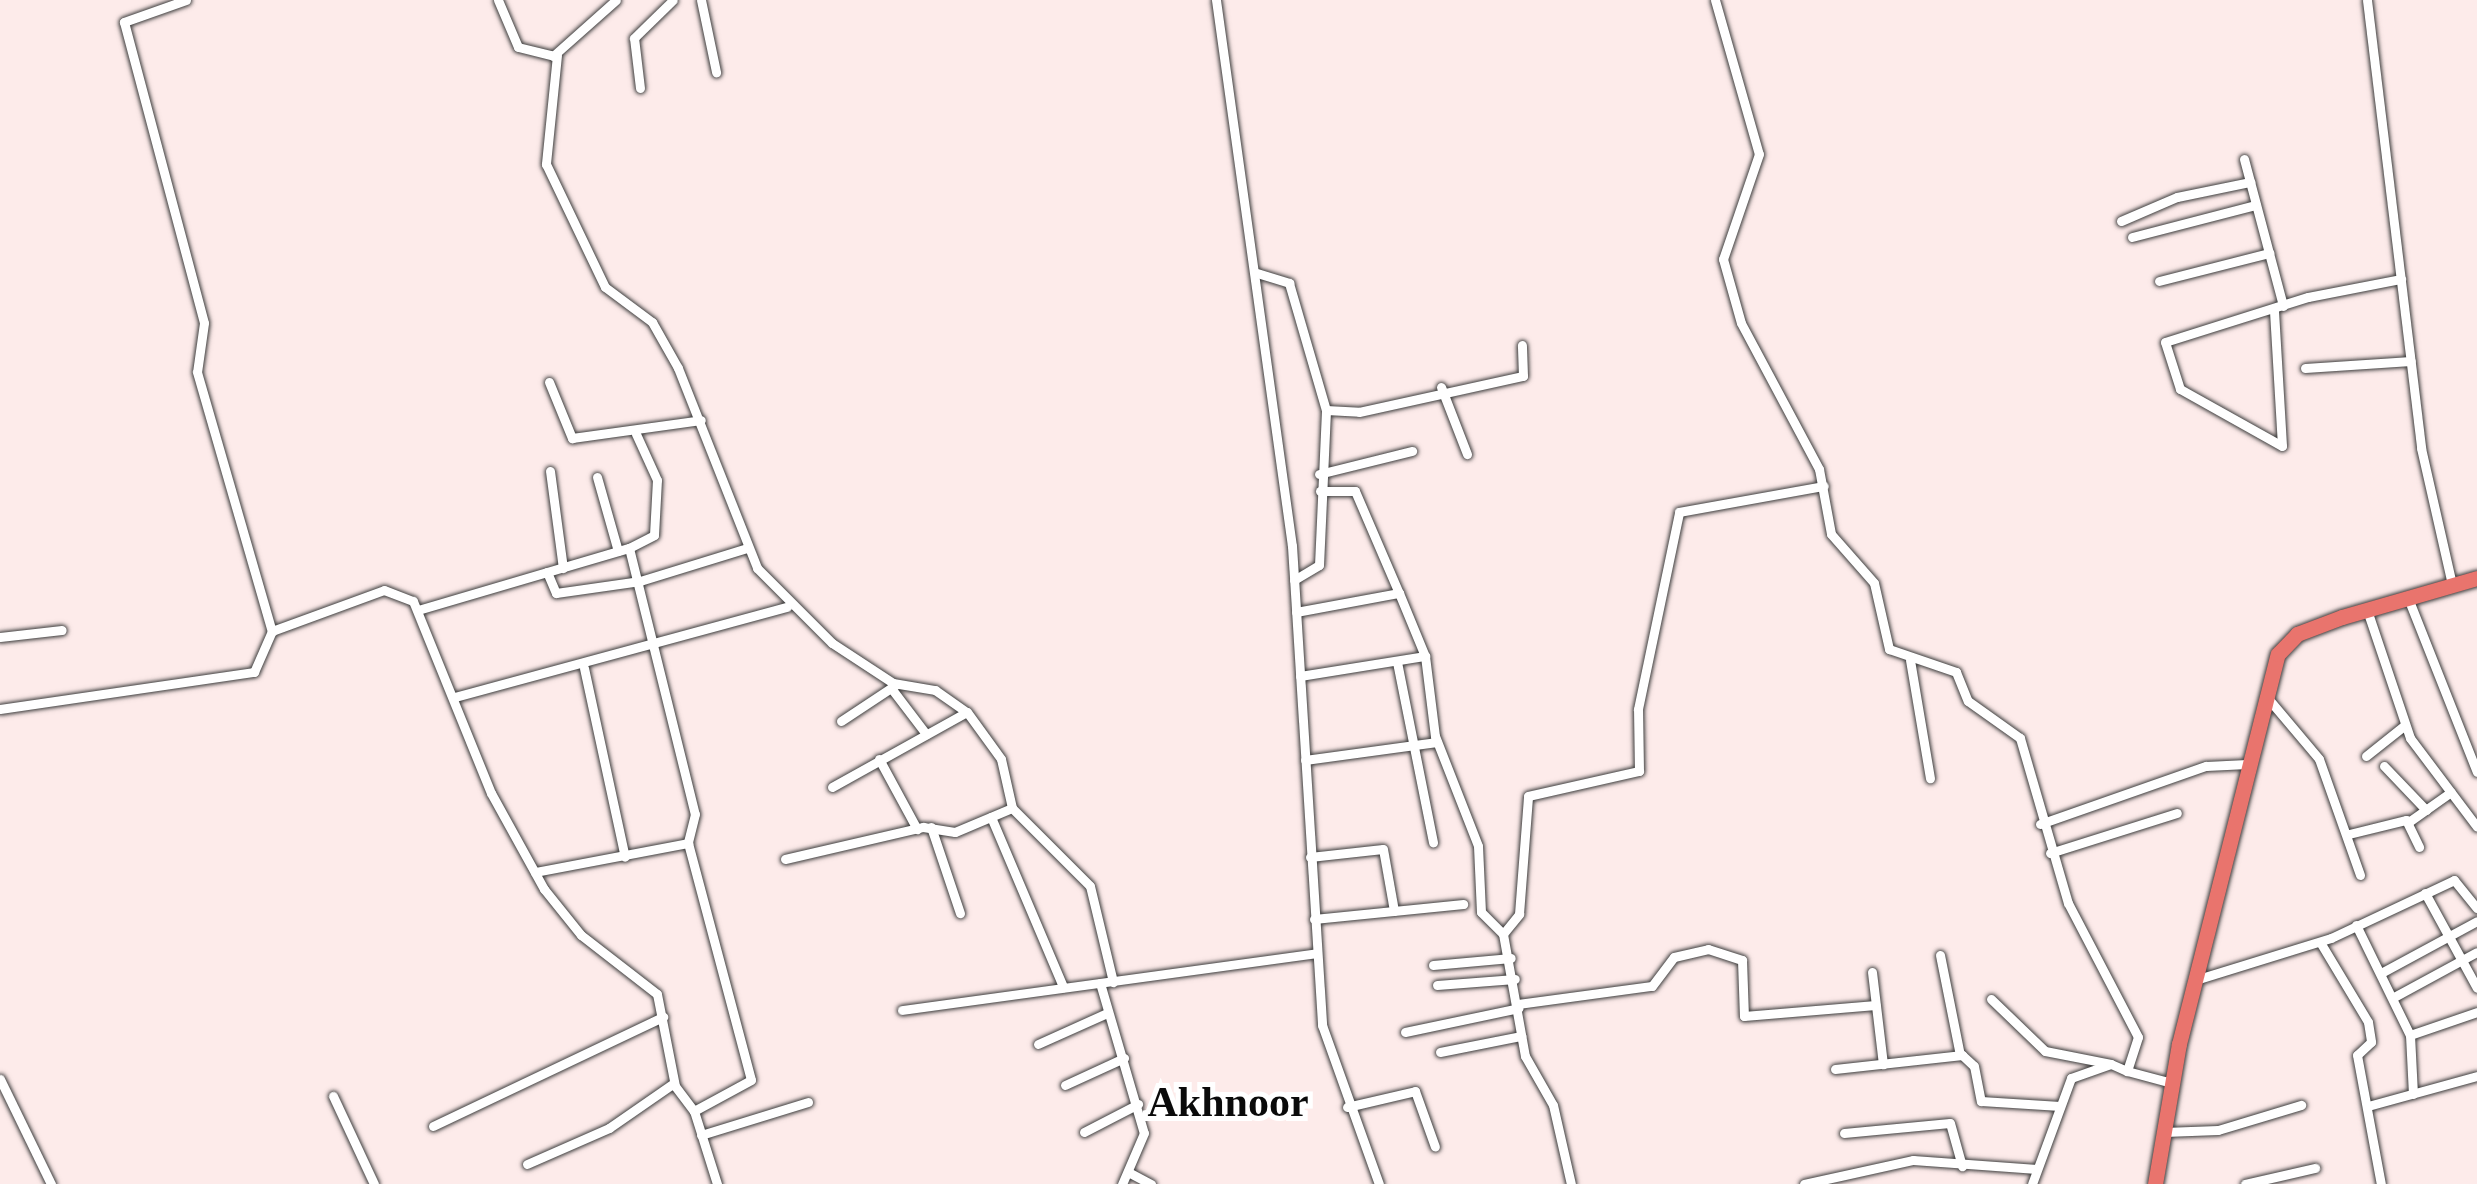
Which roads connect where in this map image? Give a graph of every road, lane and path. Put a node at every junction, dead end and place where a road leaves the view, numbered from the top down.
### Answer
1 (186, 0) edge
2 (498, 0) edge
3 (616, 0) edge
4 (673, 0) edge
5 (701, 0) edge
6 (1216, 0) edge
7 (1715, 0) edge
8 (2366, 0) edge
9 (546, 54) junction
10 (716, 72) dead end
11 (640, 88) dead end
12 (2244, 159) dead end
13 (2250, 182) junction
14 (2256, 205) junction
15 (2122, 221) dead end
16 (2132, 237) dead end
17 (2269, 252) junction
18 (1257, 273) junction
19 (2401, 279) junction
20 (2159, 282) dead end
21 (2279, 308) junction
22 (1522, 345) dead end
23 (2411, 361) junction
24 (2305, 368) dead end
25 (550, 382) dead end
26 (1440, 387) junction
27 (1326, 410) junction
28 (701, 420) junction
29 (636, 434) junction
30 (1412, 451) dead end
31 (1467, 454) dead end
32 (550, 471) dead end
33 (1320, 474) junction
34 (598, 478) dead end
35 (1824, 486) junction
36 (1320, 491) junction
37 (630, 548) junction
38 (746, 548) junction
39 (618, 551) junction
40 (563, 568) junction
41 (547, 572) junction
42 (2477, 578) edge
43 (1294, 580) junction
44 (640, 581) junction
45 (2452, 585) junction
46 (1399, 593) junction
47 (2408, 598) junction
48 (786, 608) junction
49 (2367, 609) junction
50 (418, 610) junction
51 (1296, 612) junction
52 (62, 630) dead end
53 (272, 631) junction
54 (0, 638) edge
55 (658, 648) junction
56 (1426, 656) junction
57 (1910, 660) junction
58 (1397, 662) junction
59 (584, 668) junction
60 (1300, 676) junction
61 (894, 686) junction
62 (2264, 694) junction
63 (454, 697) junction
64 (0, 710) edge
65 (967, 712) junction
66 (840, 721) dead end
67 (2405, 725) junction
68 (926, 734) junction
69 (1437, 742) junction
70 (1411, 745) junction
71 (2366, 756) dead end
72 (880, 760) junction
73 (1305, 760) junction
74 (2247, 764) junction
75 (2384, 766) dead end
76 (2477, 772) edge
77 (1930, 778) dead end
78 (832, 788) dead end
79 (2451, 792) junction
80 (1012, 808) junction
81 (2426, 810) junction
82 (2176, 813) dead end
83 (991, 817) junction
84 (2410, 821) junction
85 (2040, 824) junction
86 (931, 827) junction
87 (917, 828) junction
88 (2477, 828) edge
89 (2348, 834) junction
90 (688, 842) junction
91 (1433, 842) dead end
92 (2420, 847) dead end
93 (2050, 853) junction
94 (625, 857) junction
95 (1310, 857) junction
96 (785, 859) dead end
97 (535, 872) junction
98 (2360, 875) dead end
99 (2425, 893) junction
100 (1464, 904) dead end
101 (2477, 908) edge
102 (1394, 911) junction
103 (960, 913) dead end
104 (1314, 919) junction
105 (2477, 921) edge
106 (2356, 926) junction
107 (1503, 934) junction
108 (2449, 938) junction
109 (2320, 942) junction
110 (2477, 952) edge
111 (1316, 953) junction
112 (1940, 955) dead end
113 (1510, 958) junction
114 (2462, 961) junction
115 (1433, 965) dead end
116 (1872, 972) dead end
117 (2381, 972) junction
118 (1516, 978) junction
119 (2194, 980) junction
120 (1117, 982) junction
121 (1100, 983) junction
122 (1437, 985) dead end
123 (1063, 987) junction
124 (2477, 988) edge
125 (2394, 997) junction
126 (1991, 999) dead end
127 (1876, 1005) junction
128 (1519, 1006) junction
129 (902, 1010) dead end
130 (2477, 1012) edge
131 (1107, 1013) junction
132 (663, 1017) junction
133 (1406, 1032) dead end
134 (2410, 1035) junction
135 (1522, 1036) junction
136 (1038, 1044) dead end
137 (1440, 1052) dead end
138 (1960, 1055) junction
139 (1124, 1058) junction
140 (1883, 1064) junction
141 (2111, 1064) junction
142 (1835, 1068) dead end
143 (2126, 1071) junction
144 (2477, 1076) edge
145 (0, 1079) edge
146 (674, 1084) junction
147 (2172, 1084) junction
148 (1064, 1085) dead end
149 (2413, 1094) junction
150 (333, 1096) dead end
151 (808, 1102) dead end
152 (1138, 1104) junction
153 (2300, 1105) dead end
154 (2060, 1106) junction
155 (2368, 1106) junction
156 (1347, 1107) junction
157 (694, 1111) junction
158 (433, 1126) dead end
159 (1084, 1132) dead end
160 (2164, 1132) junction
161 (1844, 1133) dead end
162 (702, 1136) junction
163 (1435, 1147) dead end
164 (527, 1164) dead end
165 (1962, 1166) junction
166 (2315, 1168) dead end
167 (2037, 1169) junction
168 (1139, 1178) edge
169 (1376, 1183) edge
170 (50, 1184) edge
171 (374, 1184) edge
172 (717, 1184) edge
173 (1122, 1184) edge
174 (1570, 1184) edge
175 (1804, 1184) edge
176 (2032, 1184) edge
177 (2155, 1184) edge
178 (2244, 1184) edge
179 (2381, 1184) edge

1 - 53 street
2 - 9 street
3 - 9 street
4 - 11 street
5 - 10 street
6 - 18 street
7 - 35 street
8 - 19 street
9 - 28 street
12 - 13 street
13 - 14 street
13 - 15 street
14 - 16 street
14 - 17 street
17 - 20 street
17 - 21 street
18 - 27 street
18 - 43 street
19 - 21 street
19 - 23 street
21 - 21 street
22 - 26 street
23 - 24 street
23 - 45 street
25 - 29 street
26 - 27 street
26 - 31 street
27 - 33 street
28 - 29 street
28 - 38 street
29 - 37 street
30 - 33 street
32 - 40 street
33 - 36 street
34 - 39 street
35 - 57 street
35 - 107 street
36 - 43 street
36 - 46 street
37 - 39 street
37 - 44 street
38 - 44 street
38 - 48 street
39 - 40 street
40 - 41 street
41 - 44 street
41 - 50 street
42 - 45 main road
43 - 51 street
44 - 55 street
45 - 47 main road
46 - 51 street
46 - 56 street
47 - 49 main road
47 - 76 street
48 - 55 street
48 - 61 street
49 - 62 main road
49 - 67 street
50 - 53 street
50 - 63 street
51 - 60 street
52 - 54 street
53 - 64 street
55 - 59 street
55 - 90 street
56 - 58 street
56 - 69 street
57 - 77 street
57 - 85 street
58 - 60 street
58 - 70 street
59 - 63 street
59 - 94 street
60 - 73 street
61 - 65 street
61 - 66 street
61 - 68 street
62 - 74 main road
62 - 89 street
63 - 97 street
65 - 68 street
65 - 80 street
67 - 71 street
67 - 79 street
68 - 72 street
69 - 70 street
69 - 107 street
70 - 73 street
70 - 91 street
72 - 78 street
72 - 87 street
73 - 95 street
74 - 85 street
74 - 119 main road
75 - 81 street
79 - 81 street
79 - 88 street
80 - 83 street
80 - 120 street
81 - 84 street
82 - 93 street
83 - 86 street
83 - 123 street
84 - 89 street
84 - 92 street
85 - 93 street
86 - 87 street
86 - 103 street
87 - 96 street
89 - 98 street
90 - 94 street
90 - 157 street
93 - 143 street
94 - 97 street
95 - 102 street
95 - 104 street
97 - 132 street
99 - 101 street
99 - 106 street
99 - 108 street
100 - 102 street
102 - 104 street
104 - 111 street
105 - 108 street
106 - 109 street
106 - 117 street
107 - 113 street
108 - 114 street
108 - 117 street
109 - 119 street
109 - 155 street
110 - 114 street
111 - 120 street
111 - 156 street
112 - 138 street
113 - 115 street
113 - 118 street
114 - 124 street
114 - 125 street
116 - 127 street
117 - 125 street
118 - 122 street
118 - 128 street
119 - 147 main road
120 - 121 street
121 - 123 street
121 - 131 street
123 - 129 street
125 - 134 street
126 - 141 street
127 - 128 street
127 - 140 street
128 - 133 street
128 - 135 street
130 - 134 street
131 - 136 street
131 - 139 street
132 - 146 street
132 - 158 street
134 - 149 street
135 - 137 street
135 - 174 street
138 - 140 street
138 - 154 street
139 - 148 street
139 - 152 street
140 - 142 street
141 - 143 street
141 - 154 street
143 - 147 street
144 - 149 street
145 - 170 street
146 - 157 street
146 - 164 street
147 - 160 main road
149 - 155 street
150 - 171 street
151 - 162 street
152 - 159 street
152 - 168 street
153 - 160 street
154 - 167 street
155 - 179 street
156 - 163 street
156 - 169 street
157 - 162 street
160 - 177 main road
161 - 165 street
162 - 172 street
165 - 167 street
165 - 175 street
166 - 178 street
167 - 176 street
168 - 173 street

